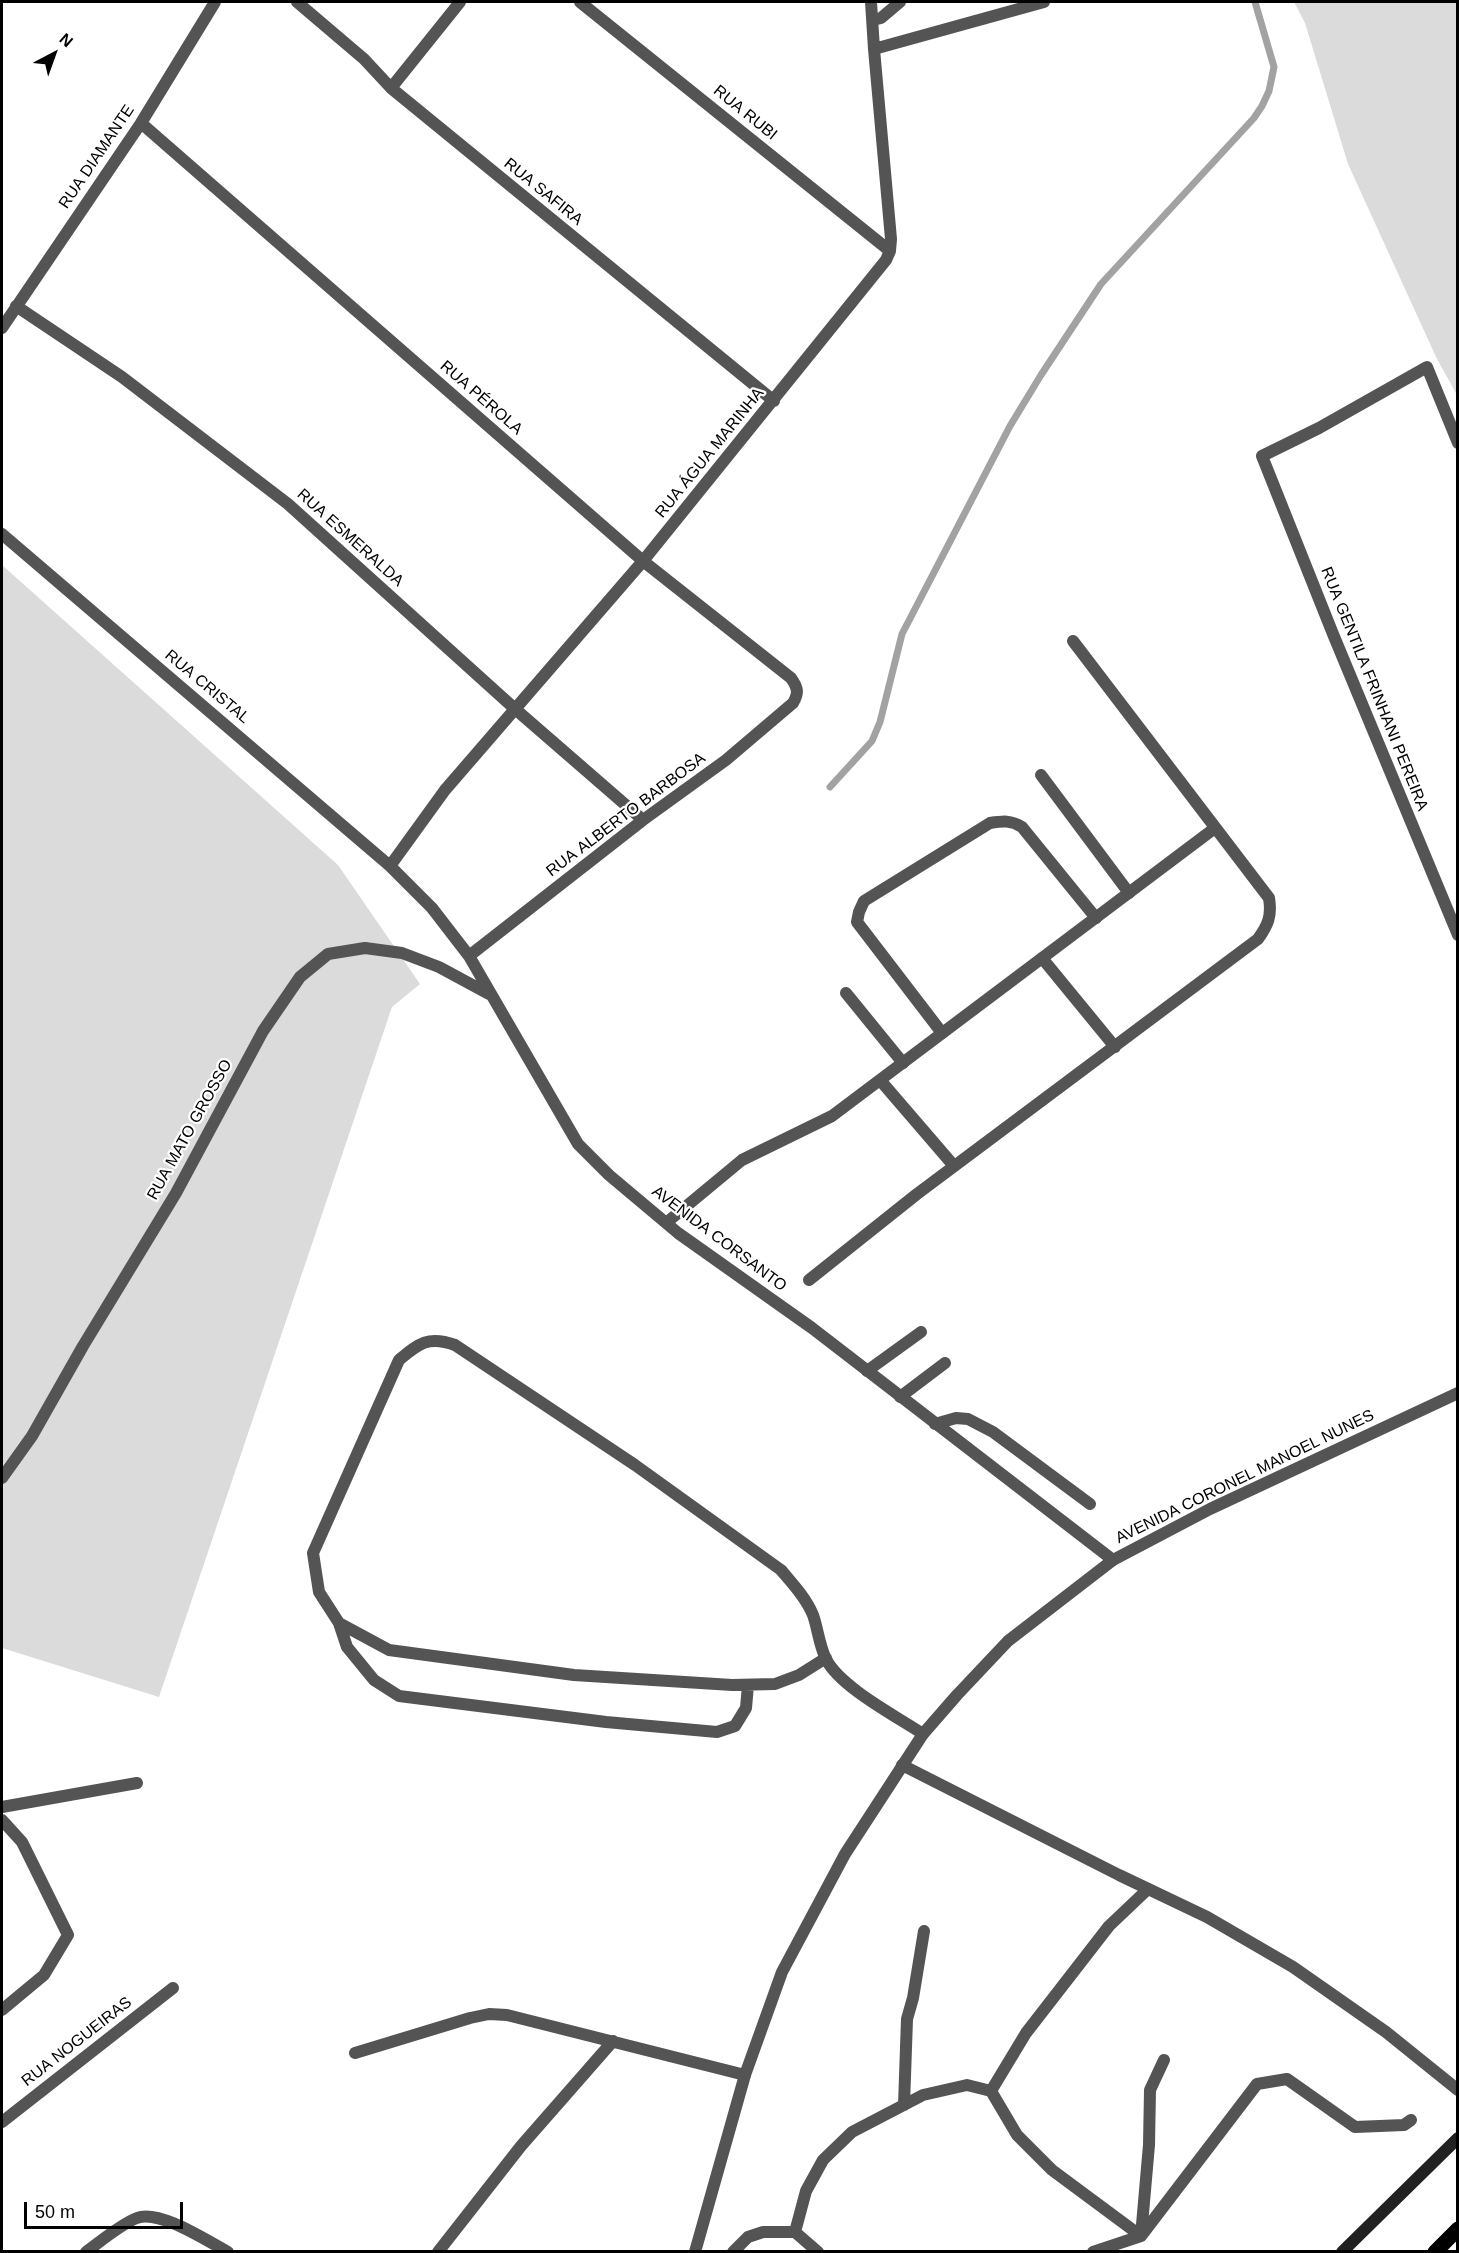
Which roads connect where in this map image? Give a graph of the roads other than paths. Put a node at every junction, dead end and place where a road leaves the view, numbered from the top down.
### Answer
1 (215, 2) edge
2 (297, 2) edge
3 (460, 2) edge
4 (580, 2) edge
5 (872, 2) edge
6 (900, 2) edge
7 (1044, 2) edge
8 (873, 20) junction
9 (874, 49) junction
10 (391, 88) junction
11 (141, 123) junction
12 (890, 250) junction
13 (16, 306) junction
14 (2, 328) edge
15 (774, 401) junction
16 (1458, 443) edge
17 (2, 534) edge
18 (643, 561) junction
19 (1073, 641) dead end
20 (798, 695) joint
21 (514, 708) junction
22 (1041, 775) dead end
23 (643, 820) junction
24 (1215, 828) junction
25 (390, 866) junction
26 (1129, 893) junction
27 (1096, 918) junction
28 (1458, 935) edge
29 (469, 956) junction
30 (1042, 958) junction
31 (846, 993) dead end
32 (490, 995) junction
33 (942, 1033) junction
34 (1115, 1047) junction
35 (903, 1063) junction
36 (880, 1080) junction
37 (954, 1166) junction
38 (666, 1223) junction
39 (809, 1280) dead end
40 (921, 1332) dead end
41 (945, 1363) dead end
42 (867, 1371) junction
43 (1458, 1393) edge
44 (900, 1397) junction
45 (935, 1424) junction
46 (2, 1478) edge
47 (1090, 1504) dead end
48 (1113, 1560) junction
49 (339, 1623) junction
50 (826, 1658) junction
51 (748, 1685) junction
52 (923, 1734) junction
53 (902, 1765) junction
54 (137, 1783) dead end
55 (2, 1807) edge
56 (2, 1820) edge
57 (1148, 1889) junction
58 (924, 1931) dead end
59 (173, 1989) dead end
60 (2, 2010) edge
61 (613, 2041) junction
62 (355, 2053) dead end
63 (1164, 2060) dead end
64 (745, 2075) junction
65 (1458, 2090) edge
66 (991, 2091) junction
67 (904, 2104) junction
68 (1411, 2121) dead end
69 (2, 2122) edge
70 (1458, 2138) edge
71 (1458, 2229) edge
72 (795, 2232) junction
73 (1141, 2236) junction
74 (86, 2252) edge
75 (228, 2252) edge
76 (438, 2252) edge
77 (695, 2252) edge
78 (733, 2252) edge
79 (818, 2252) edge
80 (1093, 2252) edge
81 (1342, 2252) edge
82 (1435, 2252) edge

1 - 11 street, RUA DIAMANTE
2 - 10 street, RUA SAFIRA
3 - 10 street
4 - 12 street, RUA RUBI
5 - 8 street
6 - 8 street
7 - 9 street
8 - 9 street
9 - 12 street
10 - 15 street, RUA SAFIRA
11 - 13 street, RUA DIAMANTE
11 - 18 street, RUA PÉROLA
12 - 15 street, RUA ÁGUA MARINHA
13 - 14 street, RUA DIAMANTE
13 - 21 street, RUA ESMERALDA
15 - 18 street, RUA ÁGUA MARINHA
16 - 28 street, RUA GENTILA FRINHANI PEREIRA
17 - 25 street, RUA CRISTAL
18 - 20 street, RUA PÉROLA
18 - 21 street, RUA ÁGUA MARINHA
19 - 24 street
20 - 23 street, RUA ALBERTO BARBOSA
21 - 23 street, RUA ESMERALDA
21 - 25 street, RUA ÁGUA MARINHA
22 - 26 street
23 - 29 street, RUA ALBERTO BARBOSA
24 - 26 street
24 - 34 street
25 - 29 street, AVENIDA CORSANTO
26 - 27 street
27 - 30 street
27 - 33 street
29 - 32 street, AVENIDA CORSANTO
30 - 33 street
30 - 34 street
31 - 35 street
32 - 38 street, AVENIDA CORSANTO
32 - 46 street, RUA MATO GROSSO
33 - 35 street
34 - 37 street
35 - 36 street
36 - 37 street
36 - 38 street
37 - 39 street
38 - 42 street, AVENIDA CORSANTO
40 - 42 street
41 - 44 street
42 - 44 street, AVENIDA CORSANTO
43 - 48 street, AVENIDA CORONEL MANOEL NUNES
44 - 45 street, AVENIDA CORSANTO
45 - 47 street
45 - 48 street, AVENIDA CORSANTO
48 - 52 street, AVENIDA CORONEL MANOEL NUNES
49 - 50 street
49 - 51 street
49 - 51 street
50 - 51 street
50 - 52 street
52 - 53 street, AVENIDA CORONEL MANOEL NUNES
53 - 57 street
53 - 64 street, AVENIDA CORONEL MANOEL NUNES
54 - 55 street
56 - 60 street
57 - 65 street
57 - 66 street
58 - 67 street
59 - 69 street, RUA NOGUEIRAS
61 - 62 street
61 - 64 street
61 - 76 street
63 - 73 street
64 - 77 street, AVENIDA CORONEL MANOEL NUNES
66 - 67 street
66 - 73 street
67 - 72 street
68 - 73 street
70 - 81 main road
71 - 82 main road
72 - 78 street
72 - 79 street
73 - 80 street
74 - 75 street

